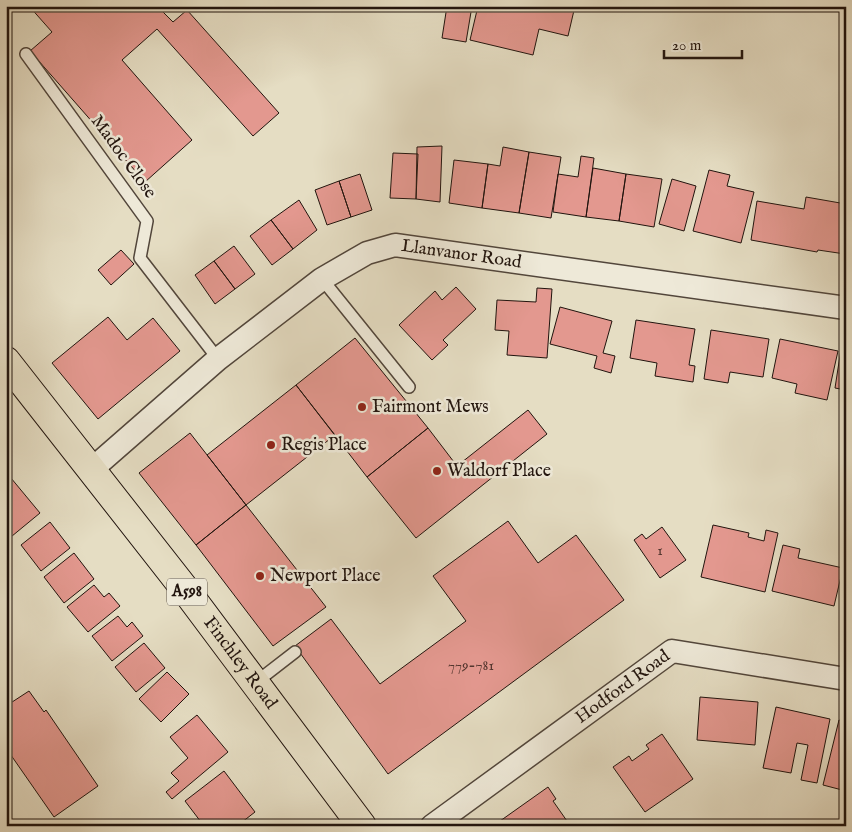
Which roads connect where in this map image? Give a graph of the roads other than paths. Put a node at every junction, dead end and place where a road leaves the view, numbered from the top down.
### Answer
1 (26, 54) dead end
2 (322, 279) junction
3 (846, 308) edge
4 (218, 359) junction
5 (6, 361) edge
6 (408, 387) dead end
7 (91, 470) junction
8 (295, 652) dead end
9 (846, 679) edge
10 (255, 683) junction
11 (362, 826) edge
12 (432, 826) edge

1 - 4 lane, Madoc Close
2 - 3 street, Llanvanor Road
2 - 4 street, Llanvanor Road
2 - 6 lane
4 - 7 street, Llanvanor Road
5 - 7 main road, Finchley Road / A598
7 - 10 main road, Finchley Road / A598
8 - 10 lane
9 - 12 street, Hodford Road
10 - 11 main road, Finchley Road / A598

